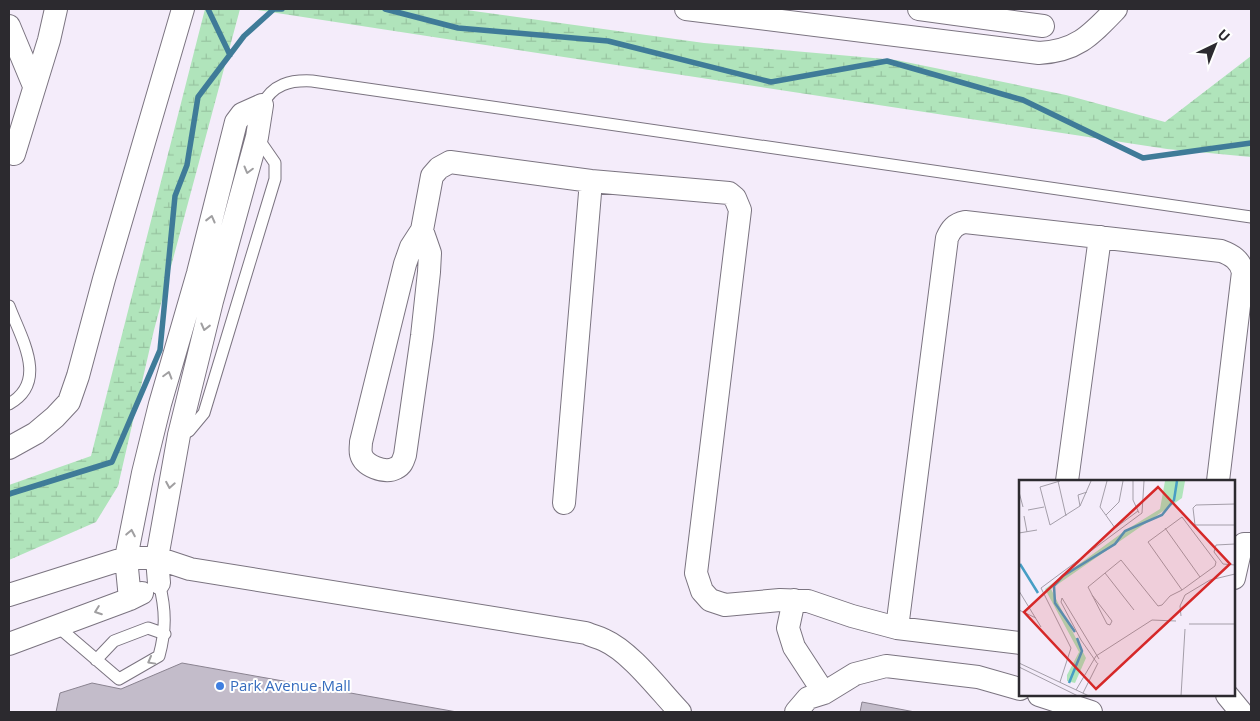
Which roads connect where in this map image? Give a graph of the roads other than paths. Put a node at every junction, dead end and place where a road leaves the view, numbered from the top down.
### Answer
1 (56, 9) edge
2 (183, 9) edge
3 (686, 9) edge
4 (918, 9) edge
5 (1116, 9) edge
6 (1045, 17) edge
7 (9, 26) edge
8 (1039, 53) junction
9 (34, 86) junction
10 (262, 105) junction
11 (257, 137) junction
12 (14, 154) dead end
13 (591, 181) junction
14 (1251, 218) edge
15 (422, 230) junction
16 (1100, 237) junction
17 (201, 300) junction
18 (9, 306) edge
19 (9, 404) edge
20 (179, 435) junction
21 (9, 448) edge
22 (1067, 480) edge
23 (1218, 480) edge
24 (564, 502) dead end
25 (1251, 544) edge
26 (126, 558) junction
27 (157, 558) junction
28 (190, 569) junction
29 (1235, 573) edge
30 (1251, 575) edge
31 (159, 583) junction
32 (1235, 586) edge
33 (9, 595) edge
34 (130, 599) junction
35 (794, 600) junction
36 (57, 626) junction
37 (897, 628) junction
38 (165, 634) junction
39 (1019, 643) edge
40 (9, 644) edge
41 (96, 660) junction
42 (1019, 689) edge
43 (1042, 696) edge
44 (1228, 696) edge
45 (821, 702) edge
46 (680, 712) edge
47 (796, 712) edge
48 (1091, 712) edge
49 (1241, 712) edge

1 - 9 street
2 - 21 street
3 - 8 street
4 - 6 street
5 - 8 street
6 - 8 street
7 - 9 street
9 - 12 street
10 - 11 street
10 - 14 lane
17 -> 10 street
11 -> 17 street
11 - 20 lane
13 - 15 street
13 - 24 street
13 - 35 street
15 - 15 street
16 - 22 street
16 - 23 street
16 - 37 street
17 -> 20 street
26 -> 17 street
18 - 19 lane
20 -> 27 street
25 - 29 street
26 - 27 street
26 - 33 street
26 - 34 street
27 - 28 street
27 - 31 street
28 - 31 street
28 - 46 street
30 - 32 street
31 - 34 street
31 - 38 lane
34 -> 36 street
35 - 37 street
35 - 45 street
36 - 40 street
36 - 41 lane
37 - 39 street
38 - 41 lane
38 -> 41 lane
42 - 45 street
43 - 48 street
44 - 49 street
45 - 47 street

